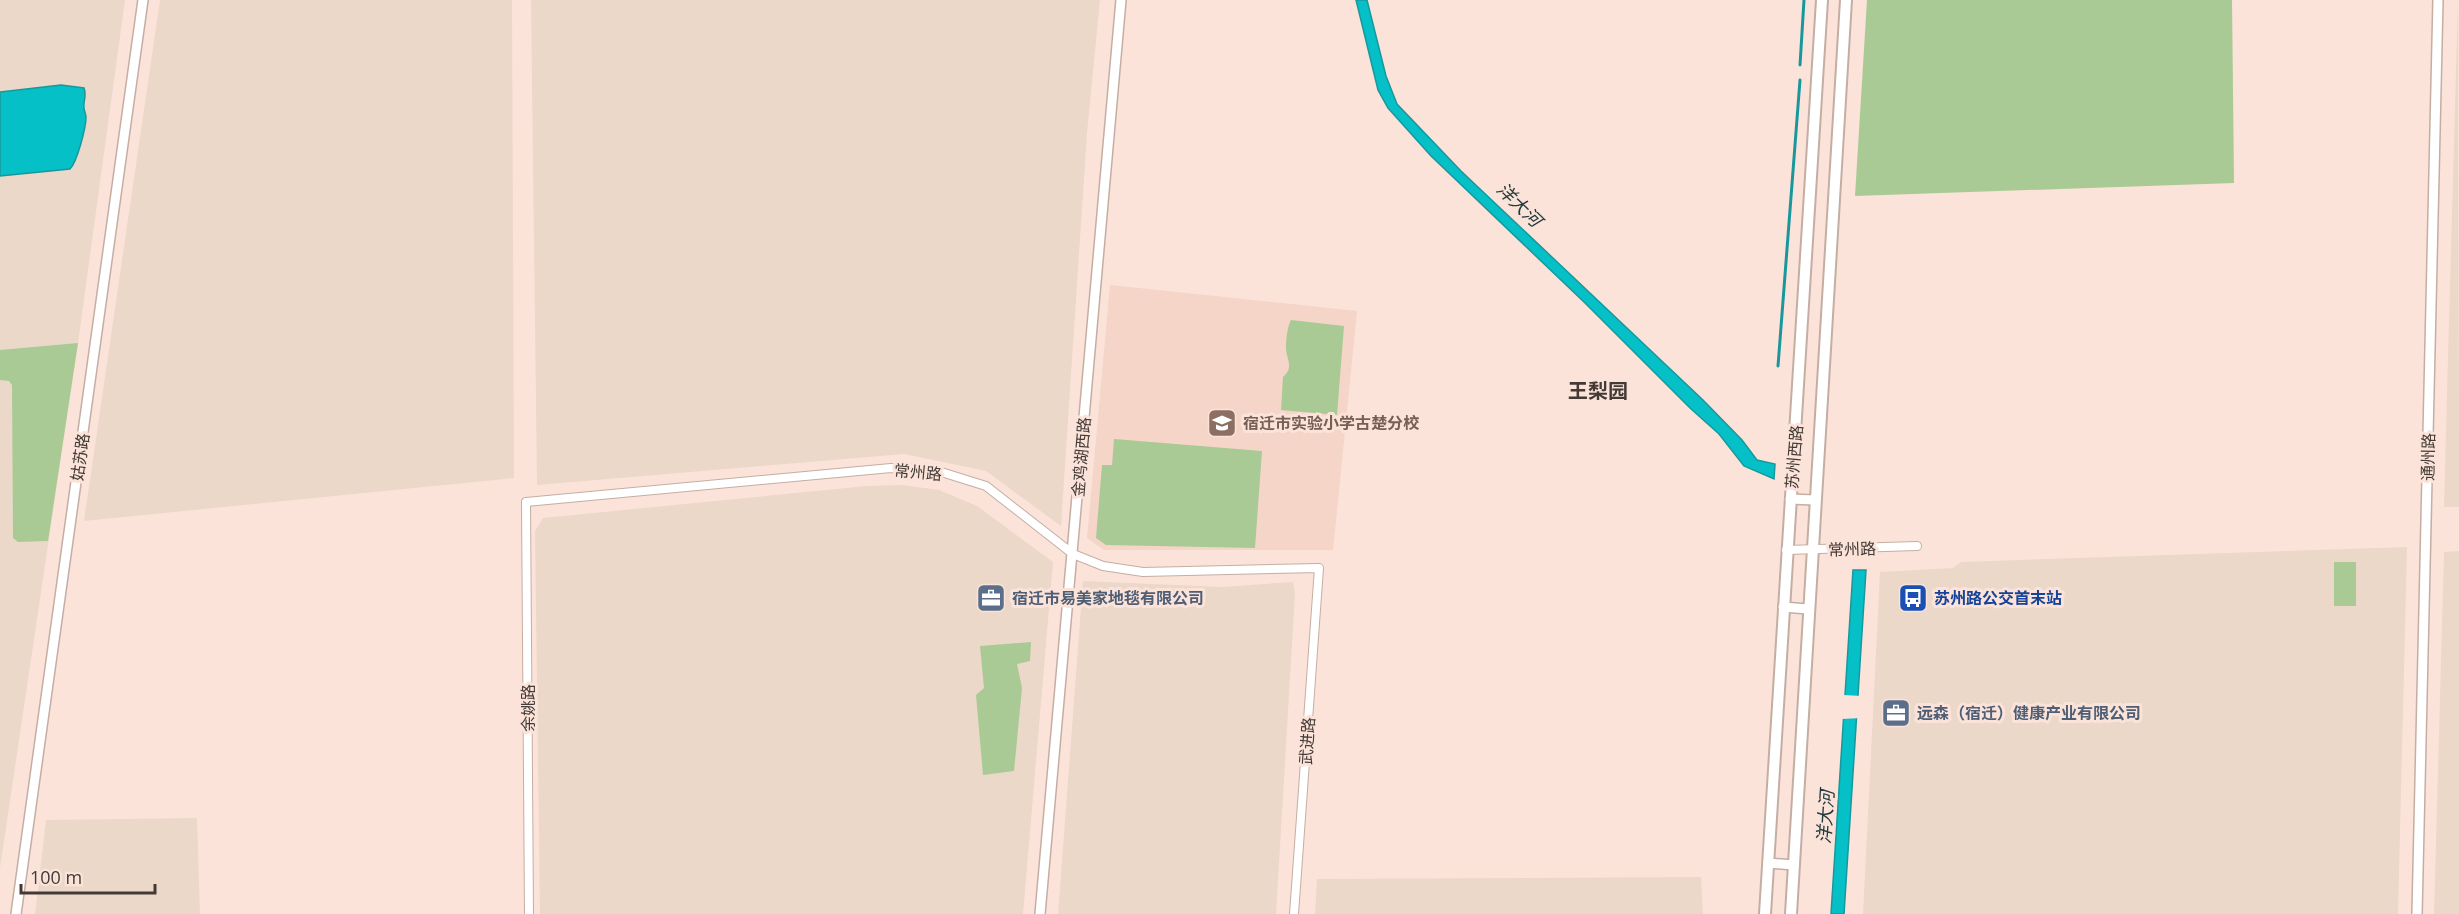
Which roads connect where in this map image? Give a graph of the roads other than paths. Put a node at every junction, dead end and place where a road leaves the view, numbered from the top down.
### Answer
1 (143, 0) edge
2 (1121, 0) edge
3 (1822, 0) edge
4 (1846, 0) edge
5 (2438, 0) edge
6 (1790, 499) junction
7 (1815, 500) junction
8 (526, 502) joint
9 (1917, 546) dead end
10 (1786, 550) junction
11 (1812, 550) junction
12 (1073, 554) junction
13 (1319, 568) joint
14 (1783, 607) junction
15 (1809, 609) junction
16 (1768, 863) junction
17 (1794, 865) junction
18 (16, 914) edge
19 (529, 914) edge
20 (1040, 914) edge
21 (1294, 914) edge
22 (1765, 914) edge
23 (1791, 914) edge
24 (2417, 914) edge

1 - 18 street, 姑苏路
2 - 12 street, 金鸡湖西路
3 - 6 main road, 苏州西路
4 - 7 main road, 苏州西路
5 - 24 street, 通州路
6 - 7 street
6 - 10 main road, 苏州西路
7 - 11 main road, 苏州西路
8 - 12 street, 常州路
8 - 19 street, 余姚路
9 - 11 street, 常州路
10 - 11 street, 常州路
10 - 14 main road, 苏州西路
11 - 15 main road, 苏州西路
12 - 13 street, 常州路
12 - 20 street, 金鸡湖西路
13 - 21 street, 武进路
14 - 15 street
14 - 16 main road, 苏州西路
15 - 17 main road, 苏州西路
16 - 17 street
16 - 22 main road, 苏州西路
17 - 23 main road, 苏州西路

